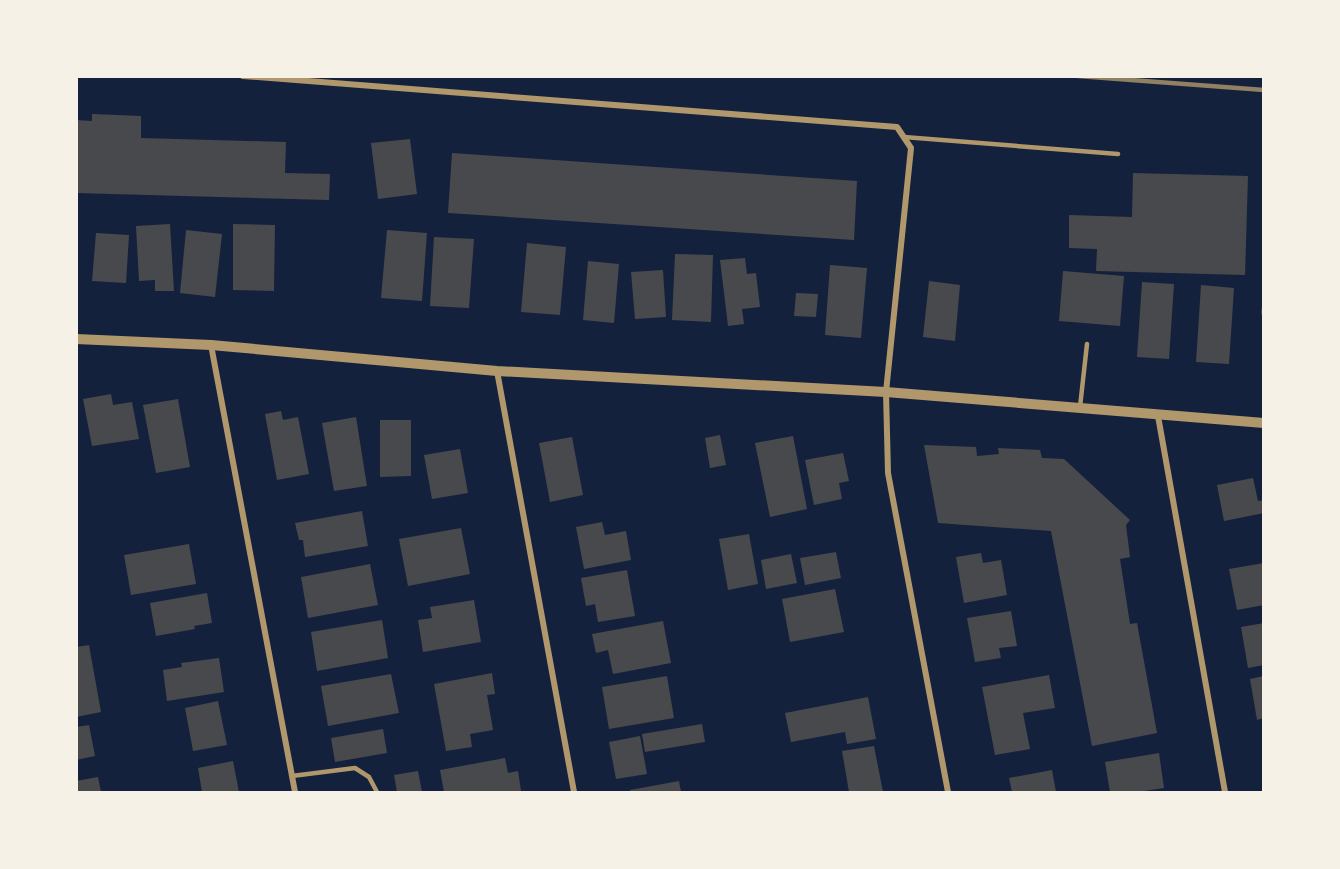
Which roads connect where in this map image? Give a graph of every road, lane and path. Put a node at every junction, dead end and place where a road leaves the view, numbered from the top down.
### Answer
1 (243, 76) edge
2 (904, 137) junction
3 (1118, 154) dead end
4 (1263, 309) edge
5 (1263, 314) edge
6 (76, 339) edge
7 (1087, 344) dead end
8 (211, 345) junction
9 (496, 371) junction
10 (886, 392) junction
11 (1080, 409) junction
12 (1158, 416) junction
13 (1263, 423) edge
14 (292, 776) junction
15 (295, 792) edge
16 (377, 792) edge
17 (574, 792) edge
18 (948, 792) edge
19 (1225, 792) edge

1 - 2 street
2 - 3 lane
2 - 10 street
4 - 5 lane
6 - 8 street
7 - 11 lane
8 - 9 street
8 - 14 street
9 - 10 street
9 - 17 street
10 - 11 street
10 - 18 street
11 - 12 street
12 - 13 street
12 - 19 street
14 - 15 street
14 - 16 lane

